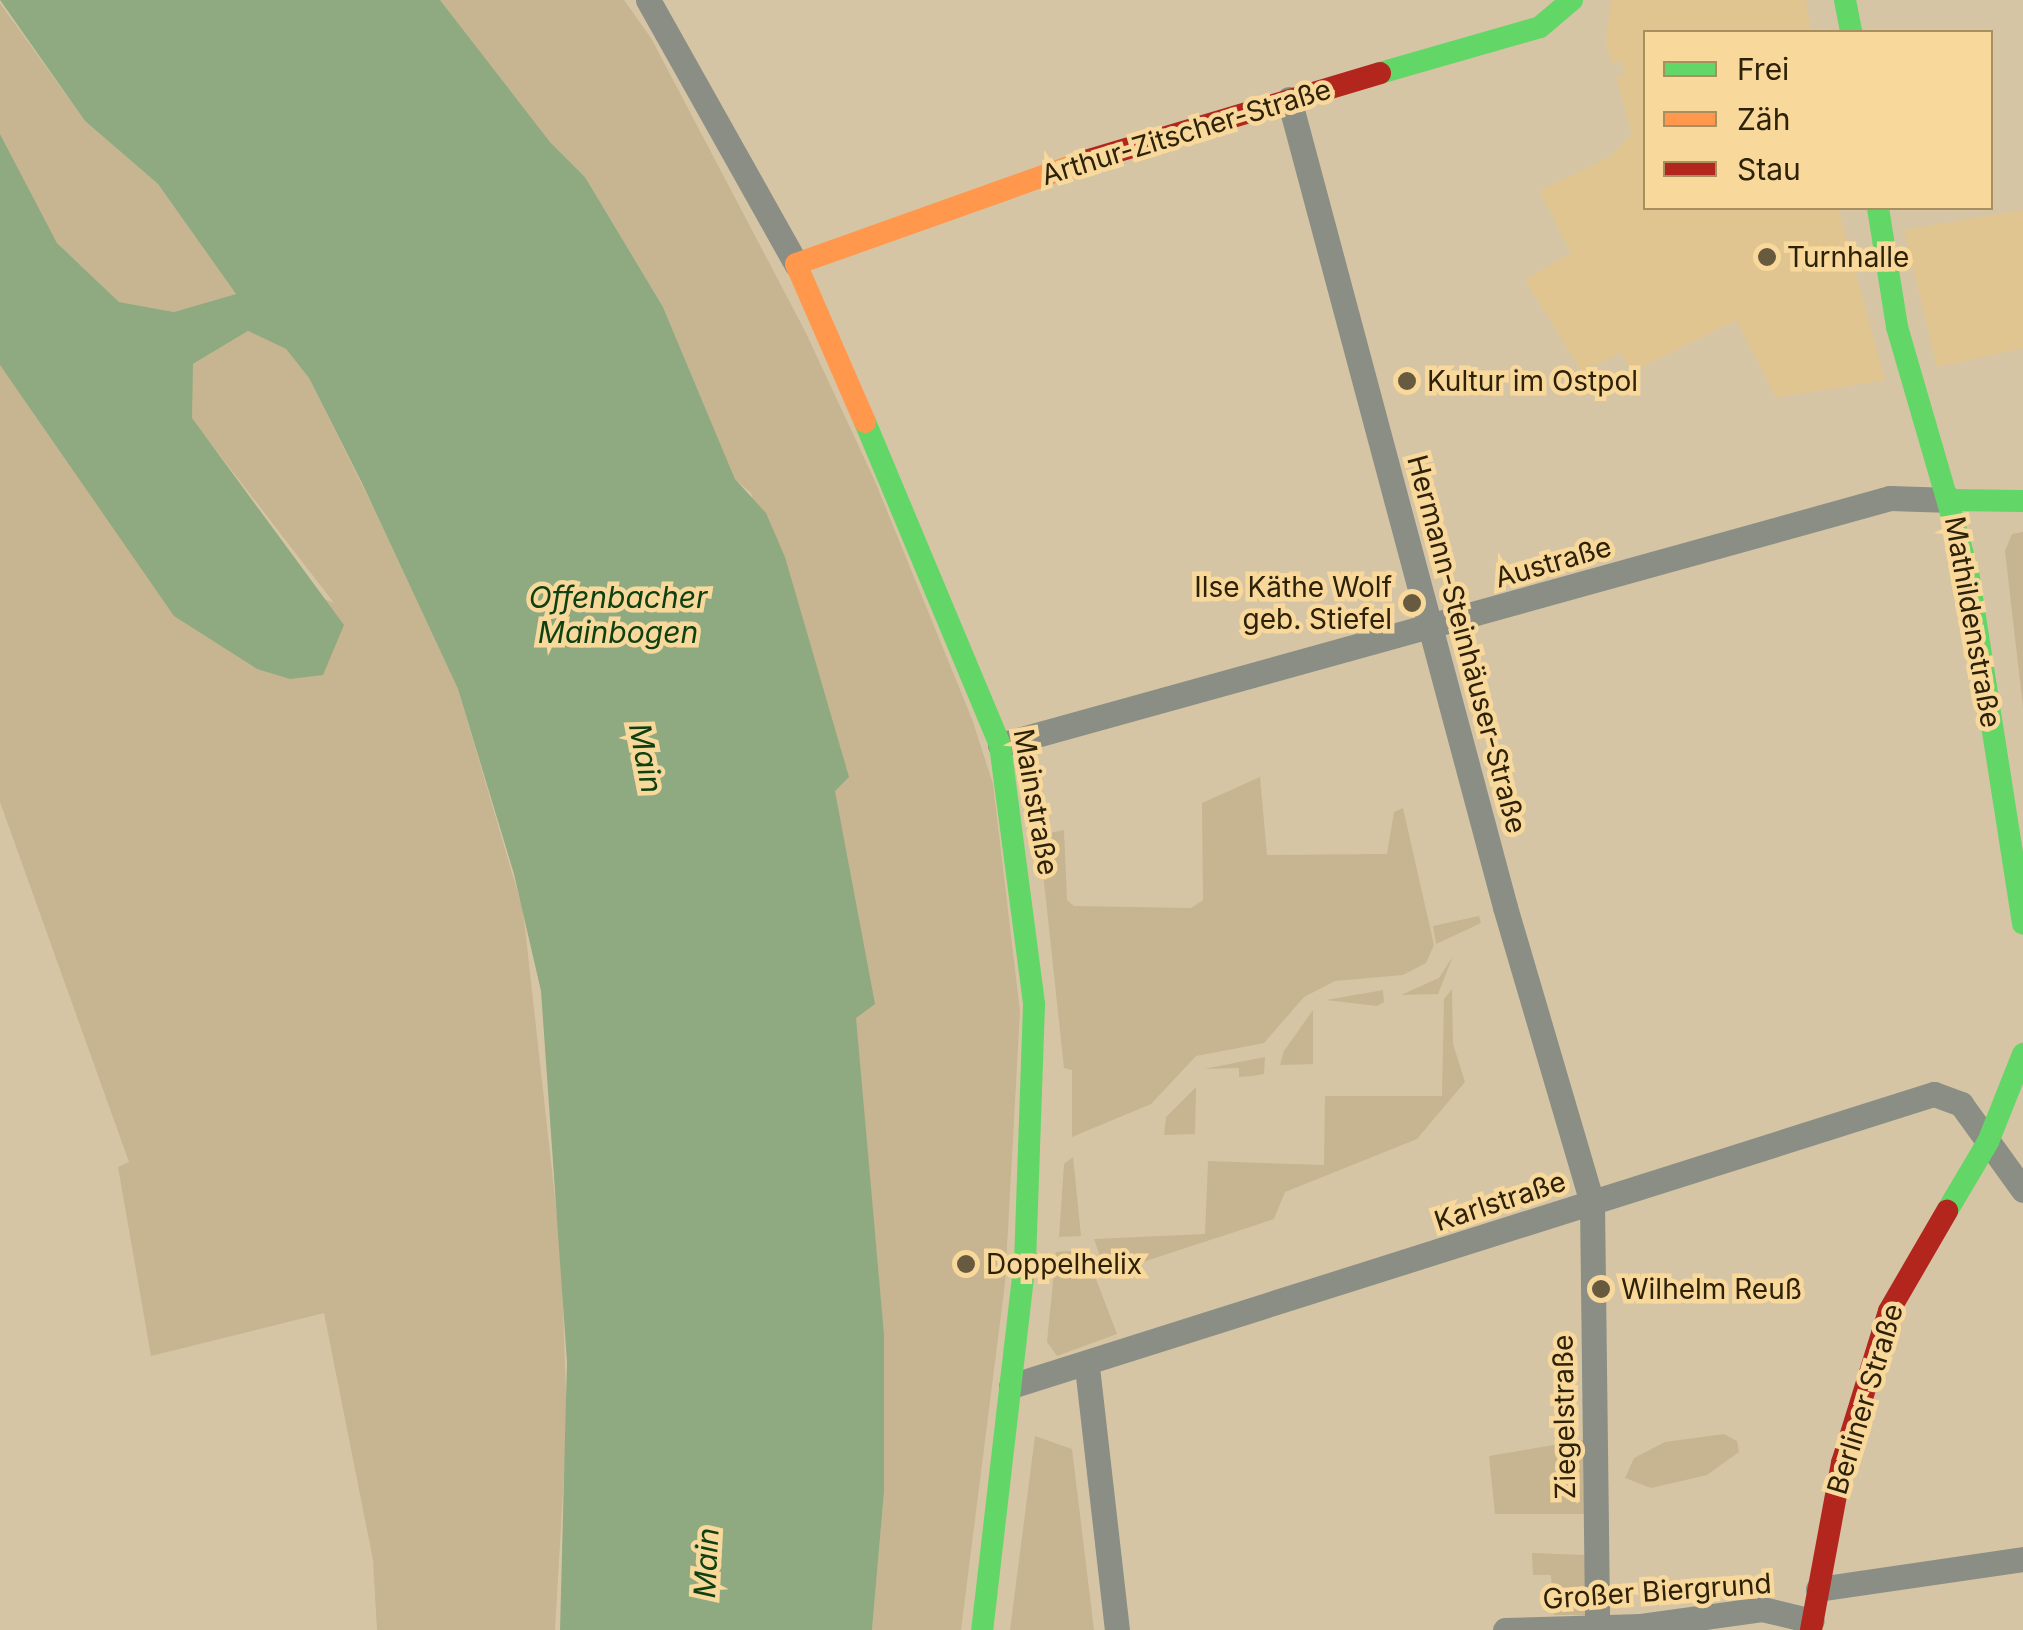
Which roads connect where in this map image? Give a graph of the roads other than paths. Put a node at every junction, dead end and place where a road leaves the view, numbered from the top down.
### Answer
1 (648, 0) edge
2 (1572, 0) edge
3 (1830, 0) edge
4 (1846, 0) edge
5 (1835, 30) edge
6 (1851, 30) edge
7 (1290, 99) junction
8 (1860, 210) edge
9 (1878, 210) edge
10 (796, 264) junction
11 (1897, 326) junction
12 (1951, 500) junction
13 (2023, 501) edge
14 (1432, 626) junction
15 (1000, 744) junction
16 (2023, 924) edge
17 (2022, 1060) edge
18 (1988, 1142) junction
19 (2023, 1190) edge
20 (1592, 1203) junction
21 (1087, 1367) junction
22 (1011, 1386) junction
23 (2023, 1559) edge
24 (1818, 1588) junction
25 (1811, 1625) edge
26 (1597, 1629) edge
27 (982, 1630) edge
28 (1117, 1630) edge
29 (1504, 1630) edge

1 - 10 street, Mainstraße
2 - 7 main road, Arthur-Zitscher-Straße
3 - 5 main road
4 - 6 main road
7 - 10 main road, Arthur-Zitscher-Straße
7 - 14 street, Hermann-Steinhäuser-Straße
8 - 11 main road, Mathildenstraße
9 - 11 main road, Mathildenstraße
10 - 15 main road, Mainstraße
11 - 12 main road, Mathildenstraße
12 - 13 main road
12 - 14 street, Austraße
12 - 16 main road, Mathildenstraße
14 - 15 street, Austraße
14 - 20 street, Hermann-Steinhäuser-Straße
15 - 22 main road, Mainstraße
17 - 18 main road, Berliner Straße
18 - 19 street, Karlstraße
18 - 20 street, Karlstraße
18 - 24 main road, Berliner Straße
20 - 21 street, Karlstraße
20 - 26 street, Ziegelstraße
21 - 22 street, Karlstraße
21 - 28 street
22 - 27 main road, Mainstraße
23 - 24 street
24 - 25 main road, Berliner Straße
25 - 26 street, Großer Biergrund
26 - 29 street, Großer Biergrund

